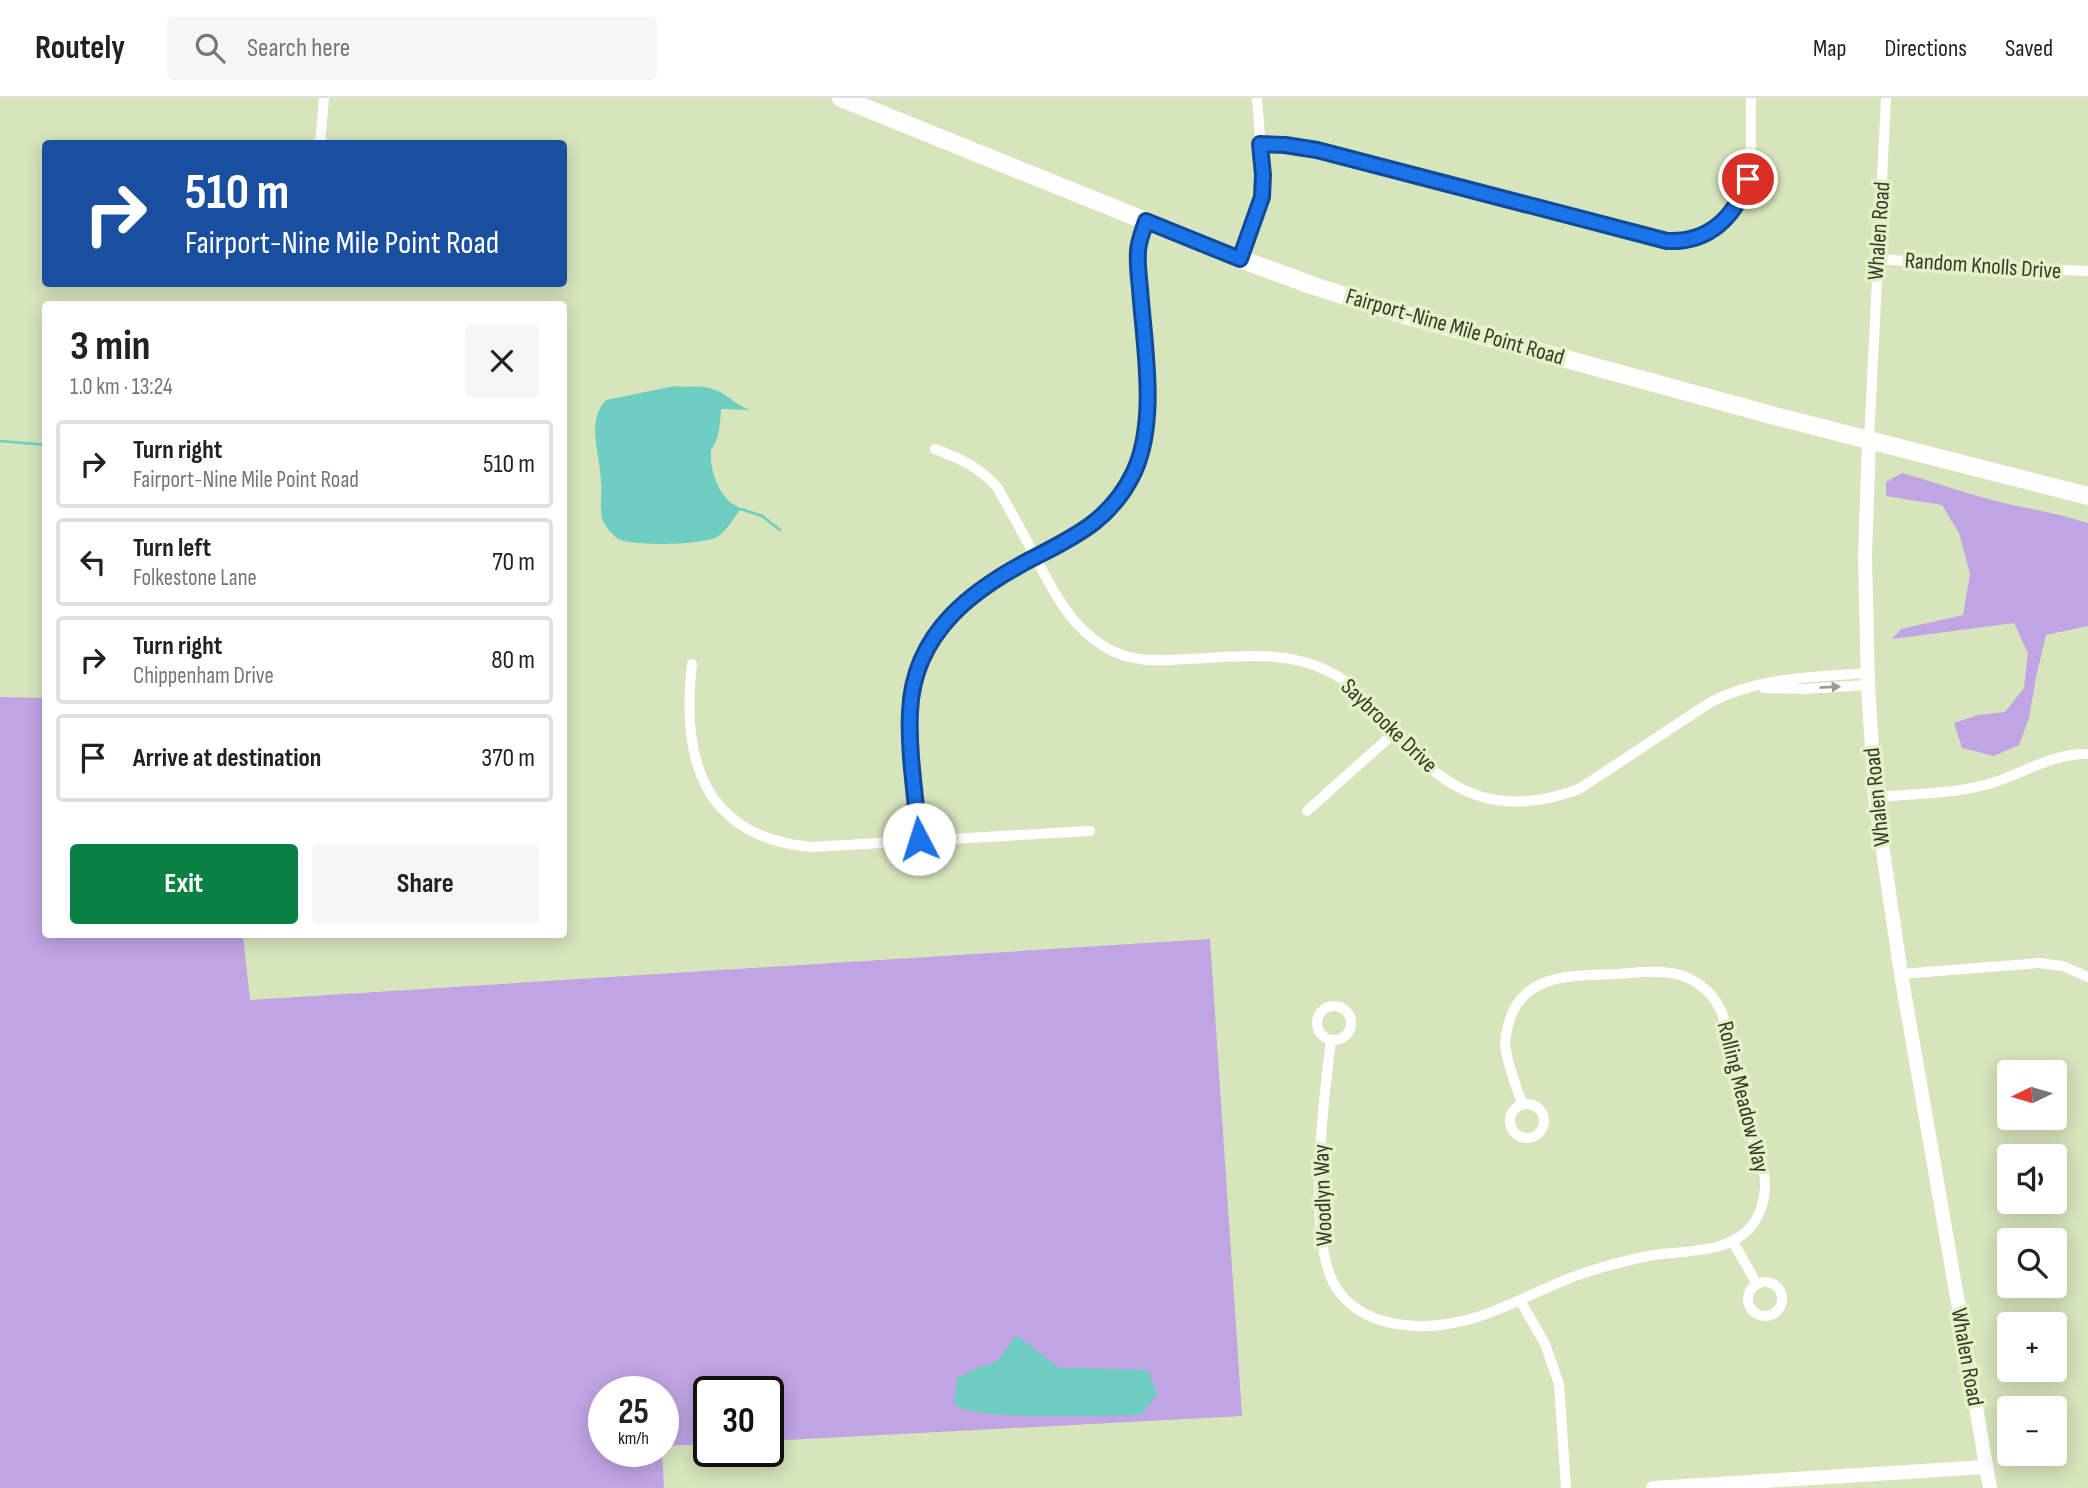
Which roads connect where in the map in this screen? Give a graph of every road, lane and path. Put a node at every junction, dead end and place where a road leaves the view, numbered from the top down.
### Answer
1 (324, 98) edge
2 (842, 98) edge
3 (1257, 98) edge
4 (1751, 98) edge
5 (1886, 98) edge
6 (320, 140) edge
7 (1260, 144) junction
8 (1146, 221) junction
9 (1240, 259) junction
10 (1878, 259) junction
11 (2088, 271) edge
12 (1869, 440) junction
13 (936, 449) dead end
14 (2088, 496) edge
15 (1035, 556) junction
16 (692, 664) dead end
17 (1868, 679) junction
18 (1394, 733) junction
19 (2088, 754) edge
20 (1875, 797) junction
21 (1307, 811) dead end
22 (1090, 831) dead end
23 (919, 839) junction
24 (1901, 974) junction
25 (2088, 977) edge
26 (1331, 1040) dead end
27 (1522, 1104) dead end
28 (1733, 1242) junction
29 (1757, 1284) dead end
30 (1520, 1300) junction
31 (1986, 1467) junction
32 (1756, 1485) edge
33 (1566, 1488) edge
34 (1653, 1488) edge
35 (1990, 1488) edge

1 - 6 street
2 - 8 main road, Fairport-Nine Mile Point Road
3 - 7 street
4 - 7 street
5 - 10 street, Whalen Road
7 - 9 street
8 - 9 main road, Fairport-Nine Mile Point Road
8 - 15 street
9 - 12 main road, Fairport-Nine Mile Point Road
10 - 11 street, Random Knolls Drive
10 - 12 street, Whalen Road
12 - 14 main road, Fairport-Nine Mile Point Road
12 - 17 street, Whalen Road
13 - 15 street, Saybrooke Drive
15 - 18 street, Saybrooke Drive
15 - 23 street
16 - 23 street
17 - 18 street, Saybrooke Drive
17 - 20 street, Whalen Road
18 - 21 street
19 - 20 street
20 - 24 street, Whalen Road
22 - 23 street
24 - 25 street
24 - 31 street, Whalen Road
26 - 30 street, Woodlyn Way
27 - 28 street, Rolling Meadow Way
28 - 29 street
28 - 30 street
30 - 33 street
31 - 32 street
31 - 35 street, Whalen Road
32 - 34 street

